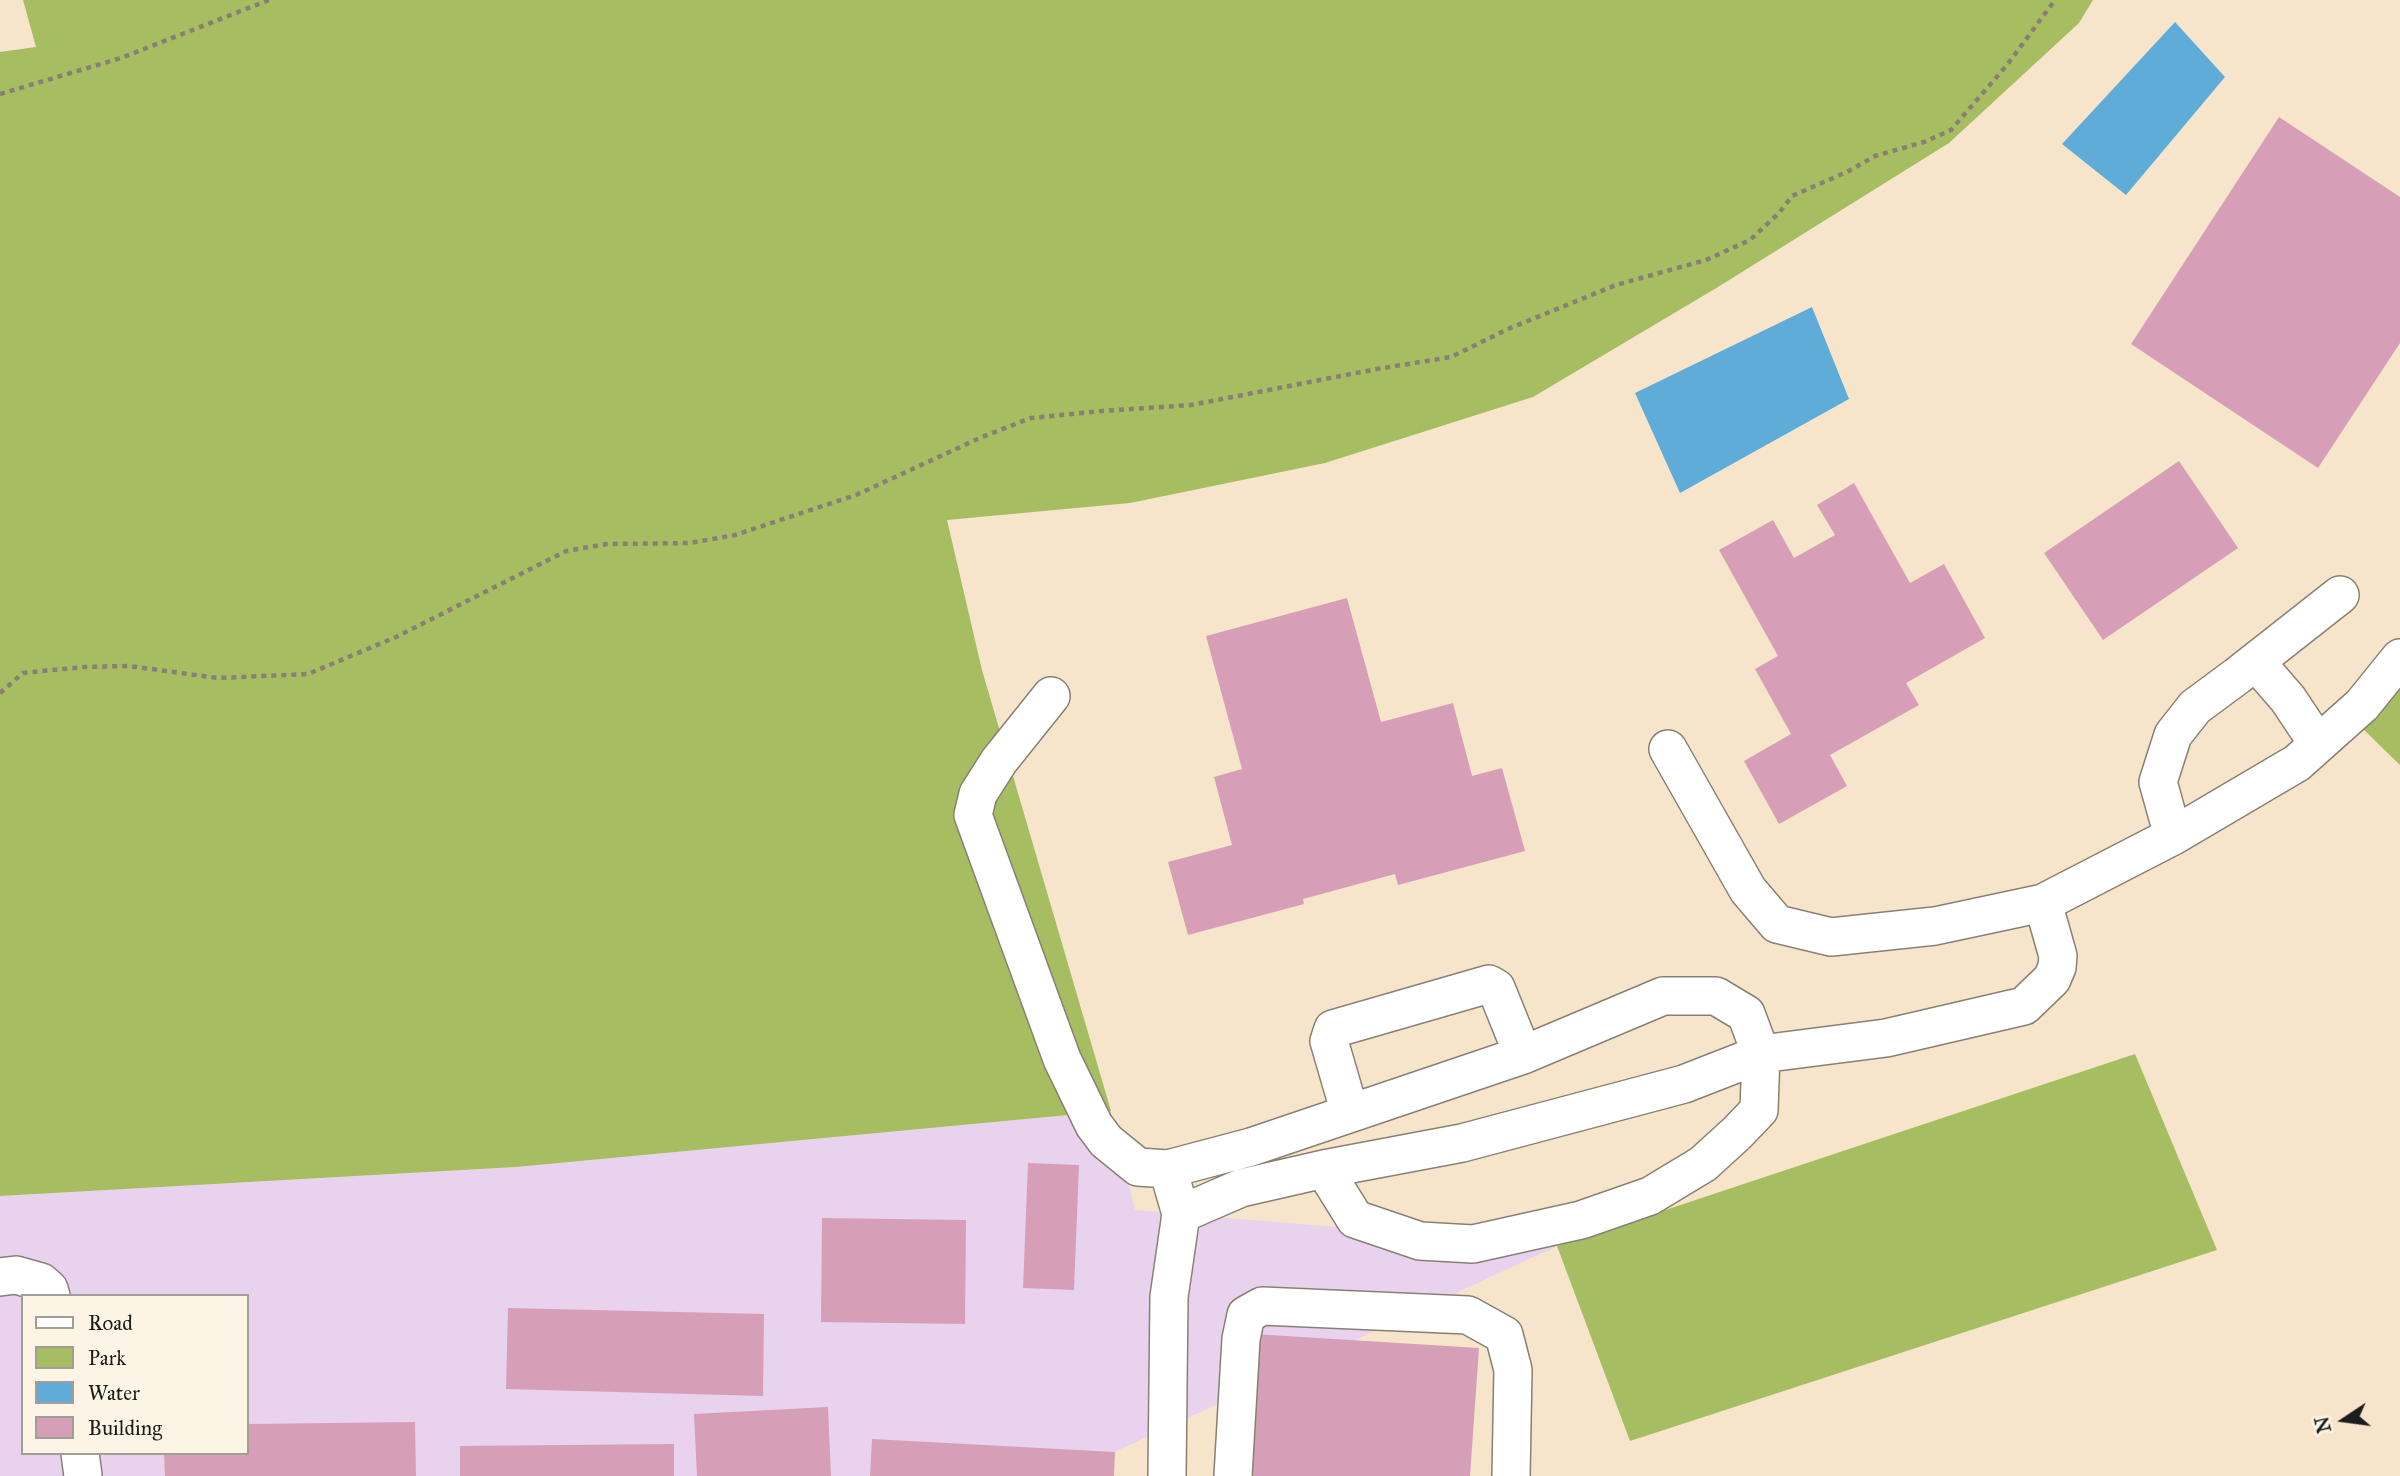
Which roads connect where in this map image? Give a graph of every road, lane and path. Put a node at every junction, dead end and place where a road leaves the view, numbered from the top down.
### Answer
1 (269, 0) edge
2 (2055, 0) edge
3 (0, 94) edge
4 (2340, 595) dead end
5 (2400, 658) edge
6 (2256, 662) junction
7 (0, 693) edge
8 (1051, 696) dead end
9 (2318, 744) junction
10 (1668, 749) dead end
11 (2173, 836) junction
12 (2042, 903) junction
13 (1761, 1054) junction
14 (1523, 1055) junction
15 (1350, 1113) junction
16 (1168, 1169) junction
17 (1324, 1170) junction
18 (1181, 1214) junction
19 (0, 1277) edge
20 (51, 1294) edge
21 (80, 1455) edge
22 (83, 1476) edge
23 (1167, 1476) edge
24 (1233, 1476) edge
25 (1511, 1476) edge

1 - 3 path
2 - 7 path
4 - 6 lane
5 - 9 lane
6 - 9 lane
6 - 11 lane
8 - 16 lane
9 - 11 lane
10 - 12 lane
11 - 12 lane
12 - 13 lane
13 - 14 lane
13 - 17 lane
13 - 17 lane
14 - 15 lane
14 - 15 lane
15 - 16 lane
16 - 18 lane
17 - 18 lane
18 - 23 lane
19 - 20 lane
21 - 22 lane
24 - 25 lane

